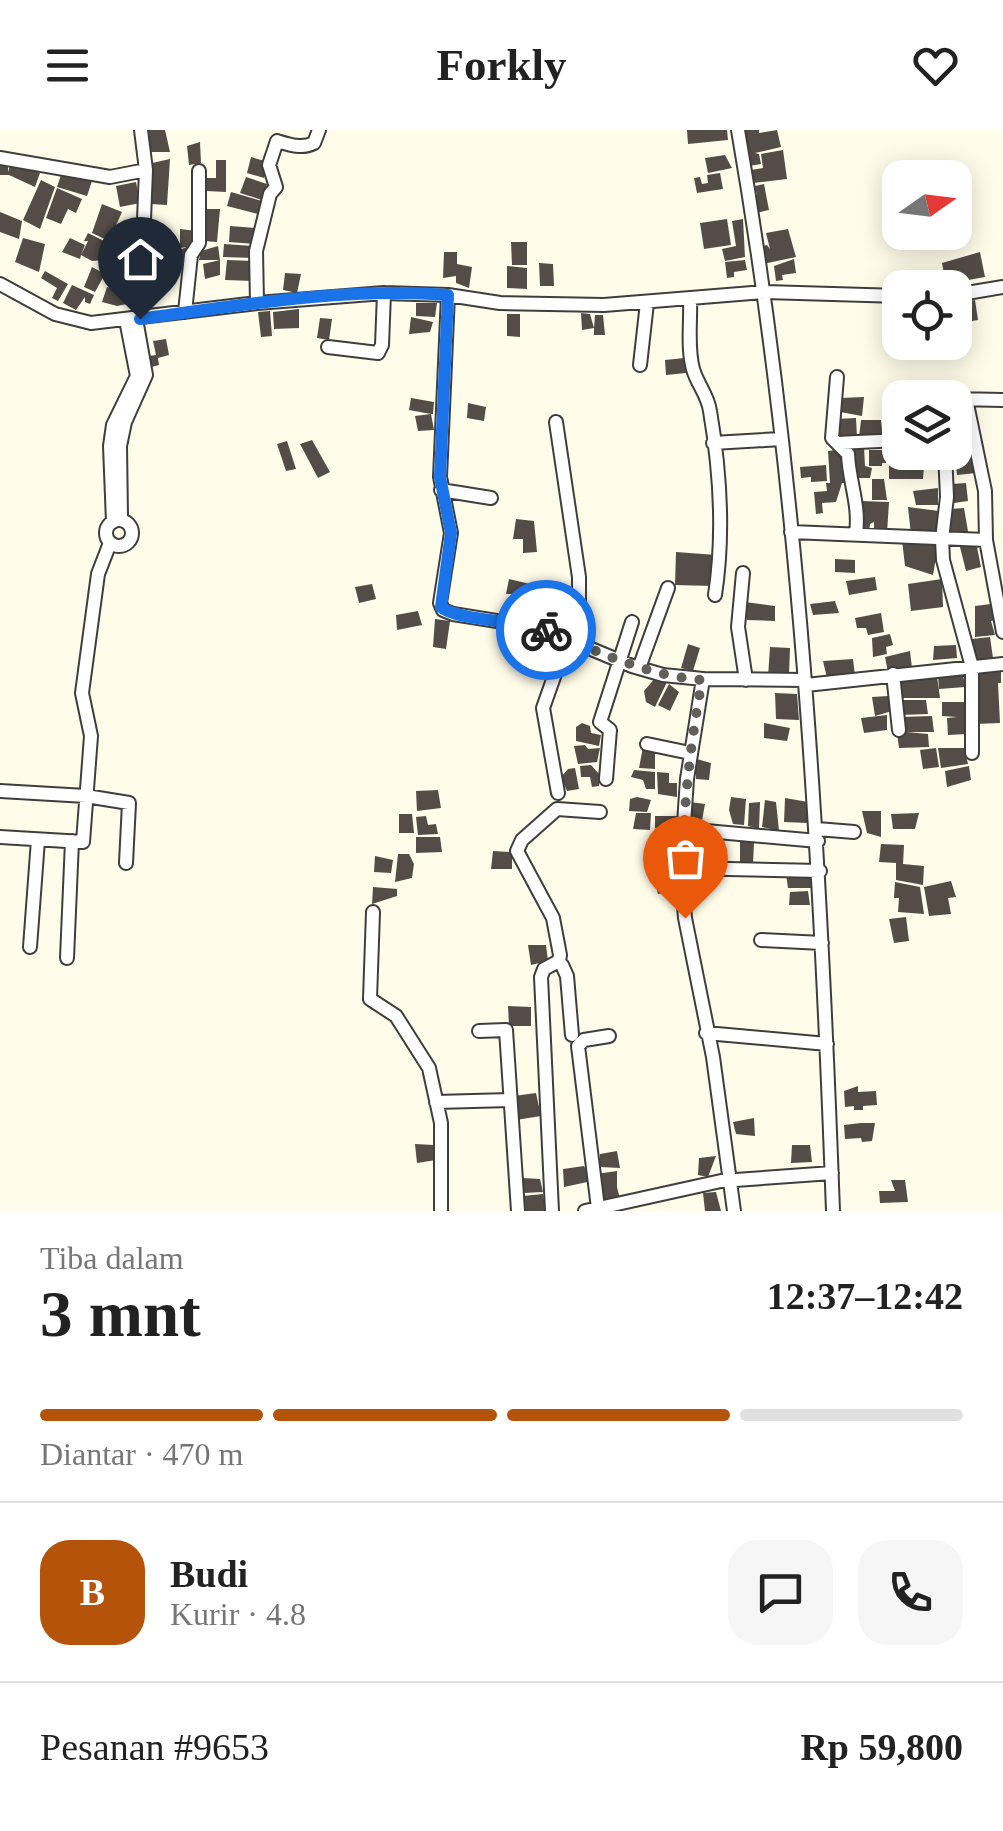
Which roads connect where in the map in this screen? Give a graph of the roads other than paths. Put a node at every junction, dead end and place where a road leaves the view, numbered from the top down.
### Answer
1 (141, 130) edge
2 (319, 130) edge
3 (738, 130) edge
4 (0, 158) edge
5 (146, 170) junction
6 (200, 171) dead end
7 (0, 284) edge
8 (1003, 286) edge
9 (765, 292) junction
10 (972, 292) edge
11 (384, 293) junction
12 (448, 295) junction
13 (882, 295) edge
14 (690, 300) junction
15 (257, 303) junction
16 (646, 303) junction
17 (185, 312) junction
18 (134, 320) junction
19 (328, 347) dead end
20 (640, 365) dead end
21 (838, 377) dead end
22 (972, 399) edge
23 (1003, 400) edge
24 (556, 422) dead end
25 (781, 439) junction
26 (882, 441) edge
27 (713, 443) junction
28 (834, 443) junction
29 (972, 443) edge
30 (946, 470) edge
31 (441, 490) junction
32 (491, 498) dead end
33 (117, 521) junction
34 (791, 532) junction
35 (856, 533) junction
36 (942, 539) junction
37 (986, 540) junction
38 (110, 543) junction
39 (743, 573) dead end
40 (668, 588) dead end
41 (716, 595) dead end
42 (632, 622) dead end
43 (1003, 632) edge
44 (569, 639) junction
45 (621, 661) junction
46 (1003, 664) edge
47 (972, 667) junction
48 (639, 668) junction
49 (894, 674) junction
50 (702, 680) junction
51 (746, 680) junction
52 (805, 682) junction
53 (899, 730) dead end
54 (647, 744) dead end
55 (972, 752) dead end
56 (690, 753) junction
57 (606, 779) dead end
58 (0, 791) edge
59 (558, 793) dead end
60 (86, 796) junction
61 (600, 812) dead end
62 (684, 829) junction
63 (854, 832) dead end
64 (818, 835) junction
65 (0, 838) edge
66 (38, 840) junction
67 (72, 842) junction
68 (126, 863) dead end
69 (681, 868) junction
70 (820, 871) junction
71 (373, 912) dead end
72 (761, 940) dead end
73 (822, 942) junction
74 (30, 947) dead end
75 (66, 958) dead end
76 (557, 962) junction
77 (480, 1031) dead end
78 (706, 1033) junction
79 (572, 1035) dead end
80 (609, 1036) dead end
81 (827, 1044) junction
82 (510, 1100) junction
83 (436, 1102) junction
84 (832, 1173) junction
85 (731, 1180) junction
86 (617, 1208) edge
87 (592, 1210) edge
88 (441, 1211) edge
89 (518, 1211) edge
90 (552, 1211) edge
91 (734, 1211) edge
92 (833, 1211) edge

1 - 5 street
2 - 15 street
3 - 9 street
4 - 5 street
5 - 18 street
6 - 17 street
7 - 18 street
8 - 10 street
9 - 13 street
9 - 14 street
9 - 25 street
11 - 12 street
11 - 15 street
11 - 19 street
12 - 16 street
12 - 31 street
14 - 16 street
14 - 27 street
15 - 17 street
16 - 20 street
17 - 18 street
18 - 33 street
21 - 28 street
22 - 23 street
24 - 44 street
25 - 27 street
25 - 34 street
26 - 28 street
27 - 41 street
28 - 35 street
29 - 37 street
30 - 36 street
31 - 32 street
31 - 44 street
33 - 38 street
33 - 38 street
34 - 35 street
34 - 52 street
35 - 36 street
36 - 37 street
36 - 47 street
37 - 43 street
38 - 60 street
39 - 51 street
40 - 48 street
42 - 45 street
44 - 45 street
44 - 59 street
45 - 48 street
45 - 57 street
46 - 47 street
47 - 49 street
47 - 55 street
48 - 50 street
49 - 52 street
49 - 53 street
50 - 51 street
50 - 56 street
51 - 52 street
52 - 64 street
54 - 56 street
56 - 62 street
58 - 60 street
60 - 67 street
60 - 68 street
61 - 76 street
62 - 64 street
62 - 69 street
63 - 64 street
64 - 70 street
65 - 66 street
66 - 67 street
66 - 74 street
67 - 75 street
69 - 70 street
69 - 78 street
70 - 73 street
71 - 83 street
72 - 73 street
73 - 81 street
76 - 79 street
76 - 90 street
77 - 82 street
78 - 81 street
78 - 85 street
80 - 87 street
81 - 84 street
82 - 83 street
82 - 89 street
83 - 88 street
84 - 85 street
84 - 92 street
85 - 86 street
85 - 91 street
86 - 87 street

